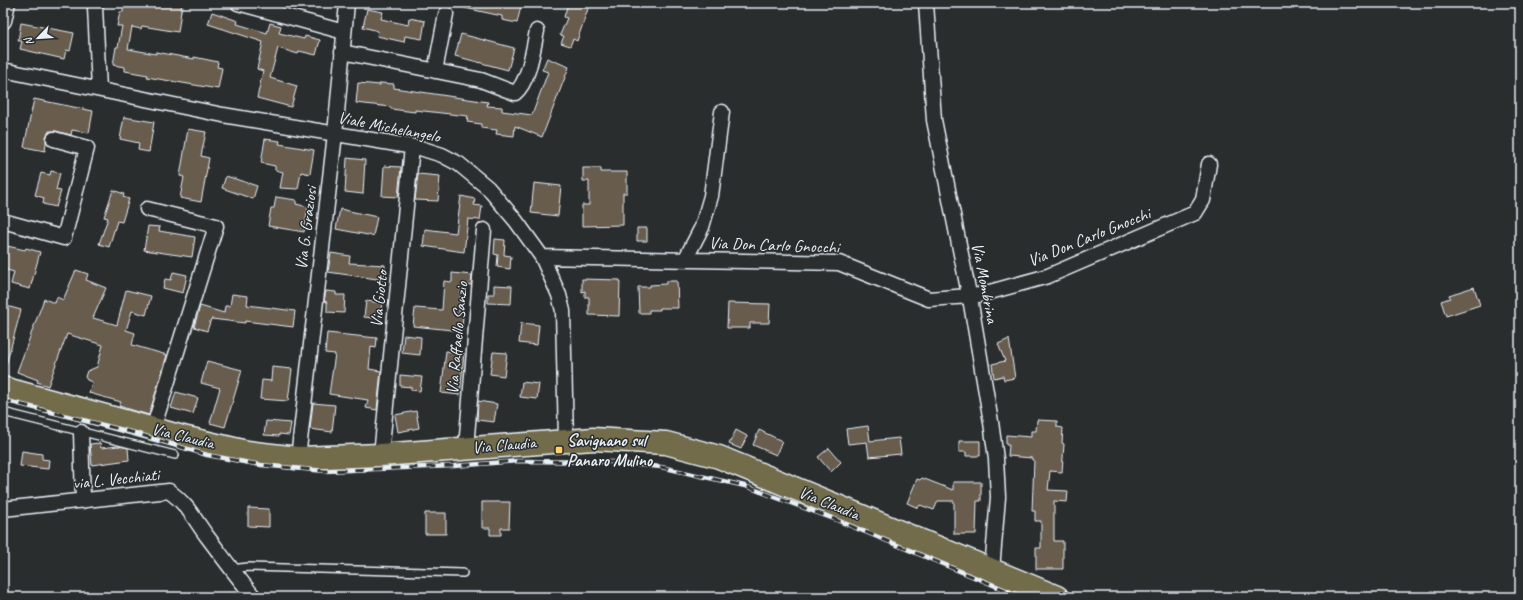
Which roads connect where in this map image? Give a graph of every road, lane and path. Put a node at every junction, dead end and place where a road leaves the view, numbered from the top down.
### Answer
1 (8, 3) edge
2 (96, 3) edge
3 (238, 3) edge
4 (348, 3) edge
5 (926, 3) edge
6 (446, 14) dead end
7 (4, 21) dead end
8 (537, 31) dead end
9 (344, 32) junction
10 (342, 52) junction
11 (3, 70) edge
12 (435, 71) junction
13 (99, 89) junction
14 (722, 112) dead end
15 (335, 134) junction
16 (54, 140) dead end
17 (412, 147) junction
18 (1209, 164) dead end
19 (147, 209) dead end
20 (3, 221) edge
21 (484, 230) dead end
22 (542, 257) junction
23 (685, 260) junction
24 (970, 300) junction
25 (3, 388) edge
26 (3, 412) edge
27 (153, 429) junction
28 (81, 432) junction
29 (566, 440) junction
30 (466, 448) junction
31 (175, 455) dead end
32 (381, 455) junction
33 (298, 458) junction
34 (83, 501) junction
35 (3, 509) edge
36 (231, 569) junction
37 (992, 570) junction
38 (463, 574) dead end
39 (254, 597) edge
40 (1057, 597) edge

1 - 7 street
2 - 13 street
3 - 9 street
4 - 9 street, Via G. Graziosi
5 - 24 street, Via Mombrina
6 - 12 street
8 - 12 street
9 - 10 street, Via G. Graziosi
10 - 12 street
10 - 15 street, Via G. Graziosi
11 - 13 street, Viale Michelangelo
13 - 15 street, Viale Michelangelo
14 - 23 street
15 - 17 street, Viale Michelangelo
15 - 33 street, Via G. Graziosi
16 - 20 street
17 - 22 street, Viale Michelangelo
17 - 32 street, Via Giotto
18 - 24 street, Via Don Carlo Gnocchi
19 - 27 street
21 - 30 street, Via Raffaello Sanzio
22 - 23 street, Via Don Carlo Gnocchi
22 - 29 street, Viale Michelangelo
23 - 24 street, Via Don Carlo Gnocchi
24 - 37 street, Via Mombrina
25 - 27 main road, Via Claudia
26 - 28 lane
27 - 33 main road, Via Claudia
28 - 31 lane
28 - 34 street
29 - 30 main road, Via Claudia
29 - 37 main road, Via Claudia
30 - 32 main road, Via Claudia
32 - 33 main road, Via Claudia
34 - 35 street, via L. Vecchiati
34 - 36 street, via L. Vecchiati
36 - 38 lane
36 - 39 street, via L. Vecchiati
37 - 40 main road, Via Claudia

